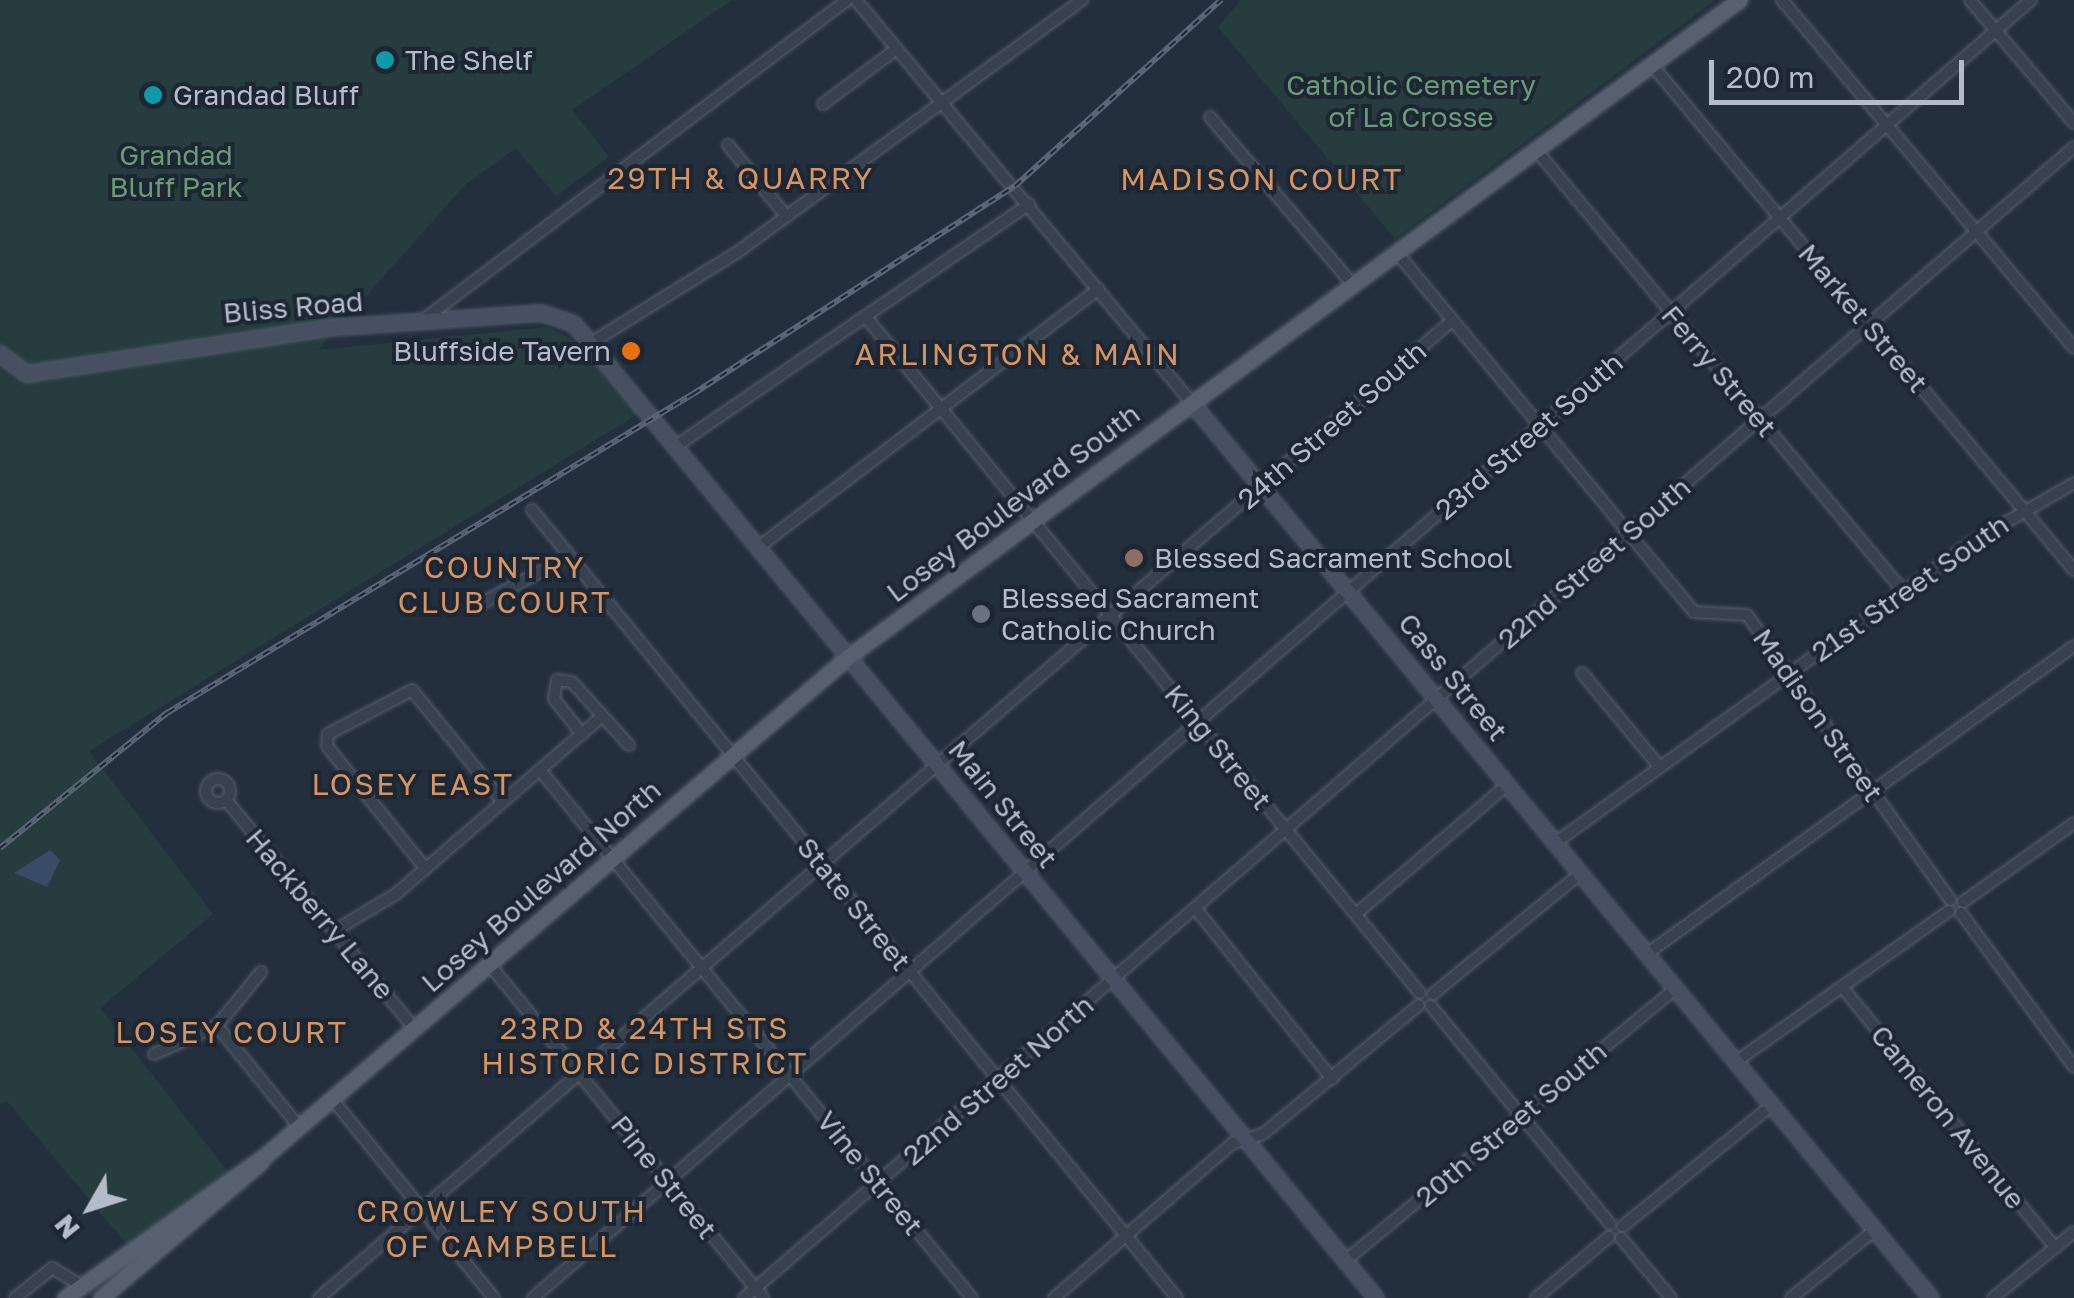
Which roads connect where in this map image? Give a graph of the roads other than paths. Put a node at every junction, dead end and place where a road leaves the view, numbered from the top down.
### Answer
1 (1082, 0) edge
2 (1739, 0) edge
3 (1782, 0) edge
4 (1970, 0) edge
5 (2031, 0) edge
6 (856, 1) edge
7 (1996, 31) junction
8 (895, 50) junction
9 (1652, 64) junction
10 (823, 104) dead end
11 (941, 104) junction
12 (1210, 118) dead end
13 (2074, 123) edge
14 (1888, 125) junction
15 (728, 145) dead end
16 (2074, 147) edge
17 (1536, 150) junction
18 (1029, 204) junction
19 (787, 218) junction
20 (1780, 218) junction
21 (1976, 231) junction
22 (1396, 253) junction
23 (1353, 285) junction
24 (1099, 289) junction
25 (1670, 313) junction
26 (865, 316) junction
27 (1453, 320) junction
28 (418, 324) junction
29 (1868, 324) junction
30 (594, 341) junction
31 (2074, 348) edge
32 (0, 354) edge
33 (1192, 402) junction
34 (939, 407) junction
35 (1758, 418) junction
36 (1541, 426) junction
37 (676, 446) junction
38 (2074, 483) edge
39 (1262, 486) junction
40 (532, 510) dead end
41 (2024, 512) junction
42 (1033, 519) junction
43 (1630, 535) junction
44 (760, 546) junction
45 (569, 556) junction
46 (2074, 570) edge
47 (1903, 591) junction
48 (1350, 592) junction
49 (473, 608) dead end
50 (1112, 616) junction
51 (2074, 646) edge
52 (849, 656) junction
53 (1582, 673) dead end
54 (1788, 673) junction
55 (1438, 698) junction
56 (601, 718) junction
57 (1198, 723) junction
58 (582, 734) junction
59 (629, 745) dead end
60 (732, 755) junction
61 (939, 766) junction
62 (1658, 766) junction
63 (540, 770) junction
64 (1508, 784) junction
65 (1872, 790) junction
66 (226, 800) dead end
67 (503, 802) junction
68 (2074, 823) edge
69 (1286, 830) junction
70 (1555, 842) junction
71 (612, 859) junction
72 (823, 866) junction
73 (425, 868) junction
74 (1027, 872) junction
75 (1581, 872) junction
76 (1956, 907) junction
77 (1196, 909) junction
78 (1356, 914) junction
79 (334, 931) junction
80 (1648, 953) junction
81 (489, 964) junction
82 (704, 970) junction
83 (261, 972) dead end
84 (910, 972) junction
85 (1114, 980) junction
86 (1842, 987) junction
87 (1676, 988) junction
88 (1426, 1000) junction
89 (217, 1026) junction
90 (414, 1028) junction
91 (154, 1054) dead end
92 (1737, 1060) junction
93 (2074, 1067) edge
94 (580, 1075) junction
95 (791, 1077) junction
96 (1332, 1079) junction
97 (998, 1080) junction
98 (333, 1100) junction
99 (1773, 1104) junction
100 (1521, 1116) junction
101 (300, 1128) junction
102 (1247, 1139) junction
103 (266, 1155) junction
104 (669, 1183) junction
105 (878, 1183) junction
106 (423, 1210) junction
107 (1876, 1230) junction
108 (1616, 1231) junction
109 (2074, 1232) edge
110 (1127, 1237) junction
111 (2055, 1247) junction
112 (1345, 1261) junction
113 (131, 1278) junction
114 (755, 1288) junction
115 (95, 1296) edge
116 (16, 1298) edge
117 (65, 1298) edge
118 (120, 1298) edge
119 (320, 1298) edge
120 (494, 1298) edge
121 (533, 1298) edge
122 (744, 1298) edge
123 (763, 1298) edge
124 (972, 1298) edge
125 (1054, 1298) edge
126 (1177, 1298) edge
127 (1376, 1298) edge
128 (1536, 1298) edge
129 (1671, 1298) edge
130 (1791, 1298) edge
131 (1930, 1298) edge
132 (1992, 1298) edge

1 - 11 street
2 - 9 main road, Losey Boulevard South
3 - 14 street
4 - 7 street
5 - 7 street, 23rd Street South
6 - 8 street, Cass Street
6 - 28 street
7 - 13 street
7 - 14 street, 23rd Street South
8 - 10 street
8 - 11 street, Cass Street
9 - 17 main road, Losey Boulevard South
9 - 20 street, Market Street
11 - 18 street, Cass Street
11 - 19 street
12 - 23 street
14 - 20 street, 23rd Street South
14 - 21 street
15 - 19 street
16 - 21 street, 22nd Street South
17 - 22 main road, Losey Boulevard South
17 - 25 street, Ferry Street
18 - 24 street, Cass Street
18 - 26 street
19 - 30 street
20 - 25 street, 23rd Street South
20 - 29 street, Market Street
21 - 29 street, 22nd Street South
21 - 31 street
22 - 23 main road, Losey Boulevard South
22 - 27 street, Madison Street
23 - 33 main road, Losey Boulevard South
24 - 33 street, Cass Street
24 - 34 street
25 - 35 street, Ferry Street
25 - 36 street, 23rd Street South
26 - 34 street, King Street
26 - 37 street
27 - 36 street, Madison Street
27 - 39 street, 24th Street South
28 - 30 street, Bliss Road
28 - 32 street, Bliss Road
29 - 35 street, 22nd Street South
29 - 41 street, Market Street
30 - 37 street, Main Street
33 - 39 street, Cass Street
33 - 42 main road, Losey Boulevard South
34 - 42 street, King Street
34 - 44 street
35 - 43 street, 22nd Street South
35 - 47 street, Ferry Street
36 - 43 street, Madison Street
36 - 48 street, 23rd Street South
37 - 44 street, Main Street
38 - 41 street, 21st Street South
39 - 48 street, Cass Street
39 - 50 street, 24th Street South
40 - 45 street, State Street
41 - 46 street, Market Street
41 - 47 street, 21st Street South
42 - 50 street, King Street
42 - 52 main road, Losey Boulevard South
43 - 54 street, Madison Street
43 - 55 street, 22nd Street South
44 - 52 street, Main Street
45 - 49 street
45 - 60 street, State Street
47 - 54 street, 21st Street South
48 - 55 street, Cass Street
48 - 57 street, 23rd Street South
50 - 57 street, King Street
50 - 61 street, 24th Street South
51 - 65 street
52 - 60 main road, Losey Boulevard North
52 - 61 street, Main Street
53 - 62 street
54 - 62 street, 21st Street South
54 - 65 street, Madison Street
55 - 64 street, Cass Street
55 - 69 street, 22nd Street South
56 - 58 street
56 - 58 street
56 - 59 street
57 - 69 street, King Street
57 - 74 street, 23rd Street South
58 - 63 street
60 - 71 main road, Losey Boulevard North
60 - 72 street, State Street
61 - 72 street, 24th Street South
61 - 74 street, Main Street
62 - 70 street, 21st Street South
63 - 67 street
63 - 71 street, Vine Street
64 - 70 street, Cass Street
64 - 78 street
65 - 76 street, Madison Street
65 - 80 street
66 - 79 street, Hackberry Lane
67 - 73 street
67 - 73 street
68 - 76 street
69 - 77 street, 22nd Street South
69 - 78 street, King Street
70 - 75 street, Cass Street
71 - 81 main road, Losey Boulevard North
71 - 82 street, Vine Street
72 - 82 street, 24th Street South
72 - 84 street, State Street
73 - 79 street
74 - 84 street, 23rd Street South
74 - 85 street, Main Street
75 - 80 street, Cass Street
75 - 88 street
76 - 86 street
76 - 93 street, Madison Street
77 - 85 street, 22nd Street South
77 - 96 street
78 - 88 street, King Street
79 - 90 street, Hackberry Lane
80 - 87 street, Cass Street
81 - 90 main road, Losey Boulevard North
81 - 94 street, Pine Street
82 - 94 street, 24th Street South
82 - 95 street, Vine Street
83 - 89 street
84 - 95 street, 23rd Street South
84 - 97 street, State Street
85 - 97 street, 22nd Street North
85 - 102 street, Main Street
86 - 92 street
86 - 111 street, Cameron Avenue
87 - 92 street, Cass Street
87 - 100 street, 20th Street South
88 - 96 street
88 - 100 street, King Street
89 - 91 street
89 - 101 street
90 - 98 main road, Losey Boulevard North
92 - 99 street, Cass Street
94 - 104 street, Pine Street
94 - 106 street, 24th Street South
95 - 104 street, 23rd Street South
95 - 105 street, Vine Street
96 - 102 street
97 - 105 street, 22nd Street North
97 - 110 street, State Street
98 - 101 main road, Losey Boulevard North
98 - 106 street
99 - 107 street, Cass Street
99 - 108 street
100 - 108 street, King Street
100 - 112 street, 20th Street South
101 - 103 main road, Losey Boulevard North
102 - 110 street
102 - 112 street, Main Street
103 - 113 main road, Losey Boulevard North
103 - 115 main road, Losey Boulevard North
104 - 114 street, Pine Street
104 - 121 street, 23rd Street South
105 - 114 street, 22nd Street North
105 - 124 street, Vine Street
106 - 119 street, 24th Street South
106 - 120 street
107 - 130 street
107 - 131 street, Cass Street
108 - 128 street
108 - 129 street, King Street
109 - 111 street
110 - 125 street
110 - 126 street, State Street
111 - 132 street
112 - 127 street, Main Street
113 - 115 main road, Losey Boulevard North
113 - 118 main road
114 - 122 street, 22nd Street North
114 - 123 street, Pine Street
115 - 116 street
115 - 117 main road

